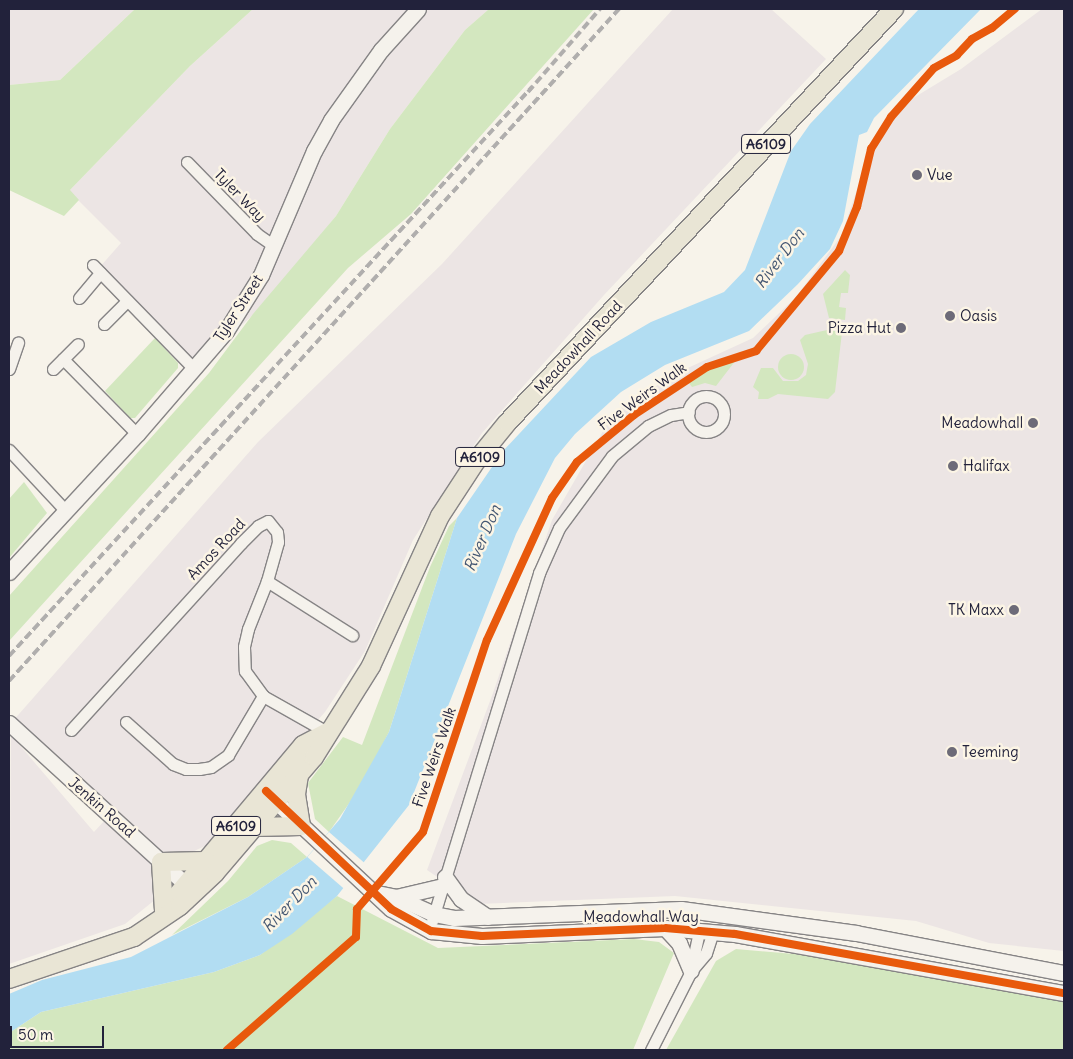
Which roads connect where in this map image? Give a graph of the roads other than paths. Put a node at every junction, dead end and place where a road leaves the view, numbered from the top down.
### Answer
1 (418, 9) edge
2 (894, 9) edge
3 (187, 162) dead end
4 (274, 246) junction
5 (79, 298) dead end
6 (127, 301) junction
7 (104, 324) dead end
8 (18, 343) dead end
9 (78, 344) dead end
10 (63, 359) junction
11 (9, 369) edge
12 (194, 369) junction
13 (54, 370) dead end
14 (688, 412) dead end
15 (137, 434) junction
16 (9, 450) edge
17 (65, 510) junction
18 (9, 572) edge
19 (267, 581) junction
20 (352, 635) dead end
21 (263, 696) junction
22 (126, 722) dead end
23 (9, 723) edge
24 (71, 730) dead end
25 (327, 732) junction
26 (299, 776) junction
27 (270, 796) junction
28 (253, 827) junction
29 (306, 831) junction
30 (206, 861) junction
31 (161, 862) junction
32 (444, 881) junction
33 (190, 889) junction
34 (377, 893) junction
35 (396, 897) junction
36 (709, 912) junction
37 (434, 914) junction
38 (159, 917) junction
39 (488, 917) junction
40 (665, 928) junction
41 (429, 930) junction
42 (706, 931) junction
43 (942, 950) junction
44 (961, 953) junction
45 (691, 970) junction
46 (947, 971) junction
47 (1064, 973) edge
48 (9, 979) edge
49 (1064, 993) edge
50 (651, 1050) edge

1 - 4 street, Tyler Street
2 - 25 main road, Meadowhall Road / A6109
3 - 4 street, Tyler Way
4 - 12 street, Tyler Street
5 - 6 street
6 - 7 street
6 - 12 street
8 - 11 street
9 - 10 street
10 - 13 street
10 - 15 street
12 - 15 street, Tyler Street
14 - 32 street
15 - 17 street, Tyler Street
16 - 17 street
17 - 18 street, Tyler Street
19 - 20 street
19 - 21 street, Amos Road
19 - 24 street, Amos Road
21 - 22 street
21 - 25 street, Amos Road
23 - 31 street, Jenkin Road
25 - 26 main road, Meadowhall Road / A6109
25 - 27 main road, Meadowhall Road / A6109
26 - 27 main road, Meadowhall Road / A6109
26 - 29 main road
27 - 28 main road, Meadowhall Road / A6109
27 - 29 street, Meadowhall Way
27 - 30 main road, Meadowhall Road / A6109
28 - 29 main road
28 - 33 main road, Meadowhall Road / A6109
29 - 34 street, Meadowhall Way
30 - 31 main road
30 - 33 main road, Meadowhall Road / A6109
31 - 33 street, Jenkin Road
31 - 38 main road
32 - 35 street
32 - 37 street
32 - 39 street
33 - 38 main road, Meadowhall Road / A6109
34 - 35 street, Meadowhall Way
34 - 41 street, Meadowhall Way
35 - 37 street, Meadowhall Way
36 - 39 street, Meadowhall Way
36 - 42 street
36 - 43 street, Meadowhall Way
37 - 39 street, Meadowhall Way
37 - 41 street
38 - 48 main road, Meadowhall Road / A6109
40 - 41 street, Meadowhall Way
40 - 42 street, Meadowhall Way
40 - 45 street
42 - 45 street
42 - 46 street, Meadowhall Way
43 - 44 street, Meadowhall Way
43 - 46 street
44 - 46 street
44 - 47 street, Meadowhall Way
45 - 50 street
46 - 49 street, Meadowhall Way

